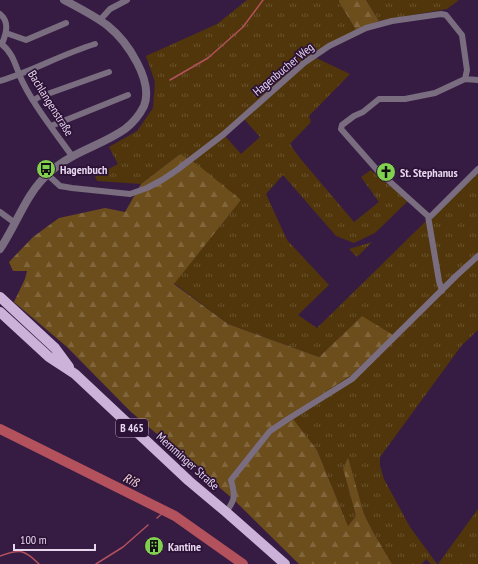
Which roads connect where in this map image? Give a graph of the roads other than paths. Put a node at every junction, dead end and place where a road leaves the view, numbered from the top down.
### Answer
1 (64, 0) edge
2 (127, 0) edge
3 (0, 14) edge
4 (100, 20) junction
5 (66, 23) dead end
6 (6, 33) junction
7 (1, 44) edge
8 (95, 44) dead end
9 (109, 72) dead end
10 (20, 75) junction
11 (465, 79) junction
12 (475, 80) edge
13 (0, 81) edge
14 (478, 86) edge
15 (128, 95) dead end
16 (34, 100) junction
17 (51, 126) junction
18 (72, 156) junction
19 (478, 169) edge
20 (47, 174) junction
21 (0, 212) edge
22 (428, 216) junction
23 (15, 223) junction
24 (0, 249) edge
25 (478, 256) edge
26 (442, 291) junction
27 (0, 297) edge
28 (0, 312) edge
29 (76, 374) junction
30 (226, 512) junction
31 (285, 564) edge

1 - 4 street
2 - 4 street
3 - 6 street
4 - 18 street
5 - 6 street
6 - 7 street
7 - 10 street, Bachlangenstraße
8 - 10 street
9 - 16 street
10 - 13 street
10 - 16 street, Bachlangenstraße
11 - 12 street
11 - 20 street, Hagenbucher Weg
11 - 22 street
12 - 14 street
15 - 17 street
16 - 17 street, Bachlangenstraße
17 - 18 street, Bachlangenstraße
18 - 20 street
19 - 22 street
20 - 23 street
21 - 23 street
22 - 26 street
23 - 24 street
25 - 26 street
26 - 30 street
27 - 29 main road, Memminger Straße / B 465
28 - 29 main road, Memminger Straße / B 465
29 - 30 main road, Memminger Straße / B 465
30 - 31 main road, Memminger Straße / B 465

